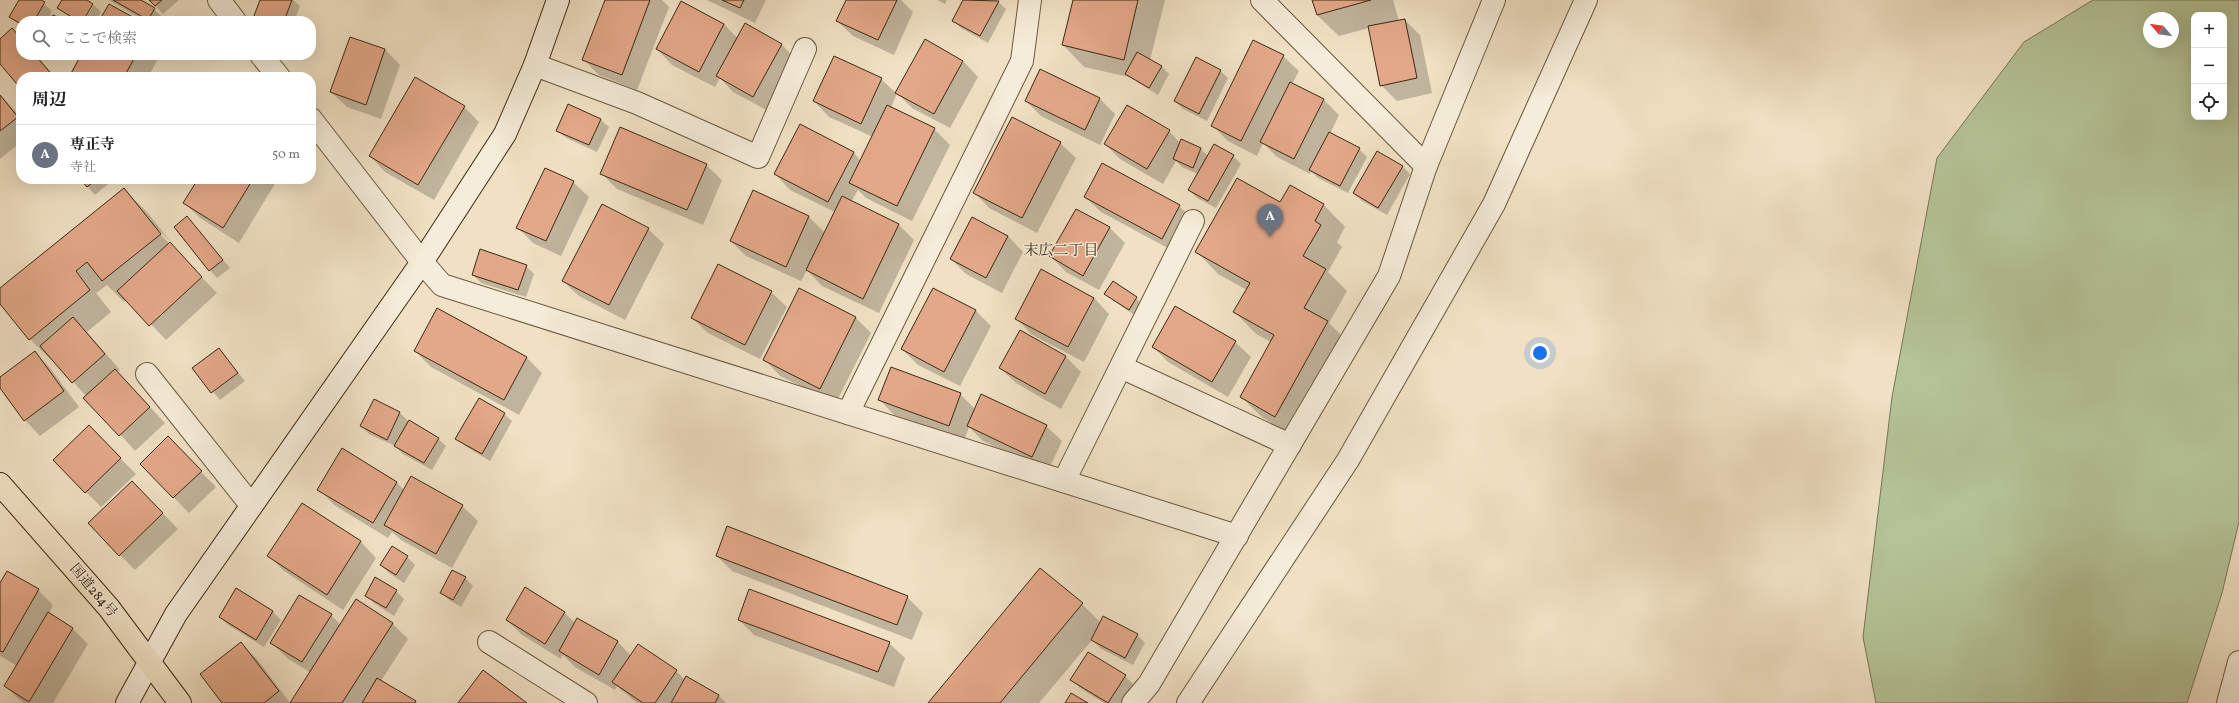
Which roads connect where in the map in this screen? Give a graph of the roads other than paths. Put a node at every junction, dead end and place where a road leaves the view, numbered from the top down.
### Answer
1 (219, 0) edge
2 (558, 0) edge
3 (1030, 0) edge
4 (1262, 0) edge
5 (1494, 0) edge
6 (1586, 0) edge
7 (231, 16) edge
8 (805, 49) dead end
9 (265, 60) edge
10 (535, 65) junction
11 (274, 72) edge
12 (316, 125) edge
13 (1426, 166) junction
14 (1193, 221) dead end
15 (422, 262) junction
16 (1121, 367) junction
17 (147, 374) dead end
18 (848, 413) junction
19 (1290, 445) junction
20 (1064, 482) junction
21 (0, 484) edge
22 (251, 505) junction
23 (1237, 536) junction
24 (489, 642) dead end
25 (149, 662) junction
26 (2239, 662) edge
27 (127, 703) edge
28 (180, 703) edge
29 (586, 703) edge
30 (1133, 703) edge
31 (1188, 703) edge
32 (2228, 703) edge

1 - 7 street
2 - 10 street
3 - 18 street
4 - 13 street
5 - 13 street
6 - 31 street
8 - 10 street
9 - 11 street
10 - 15 street
12 - 15 street
13 - 19 street
14 - 16 street
15 - 18 street
15 - 22 street
16 - 19 street
16 - 20 street
17 - 22 street
18 - 20 street
19 - 23 street
20 - 23 street
21 - 25 highway, 国道284号
22 - 25 street
23 - 30 street
24 - 29 street
25 - 27 street
25 - 28 highway, 国道284号
26 - 32 street

